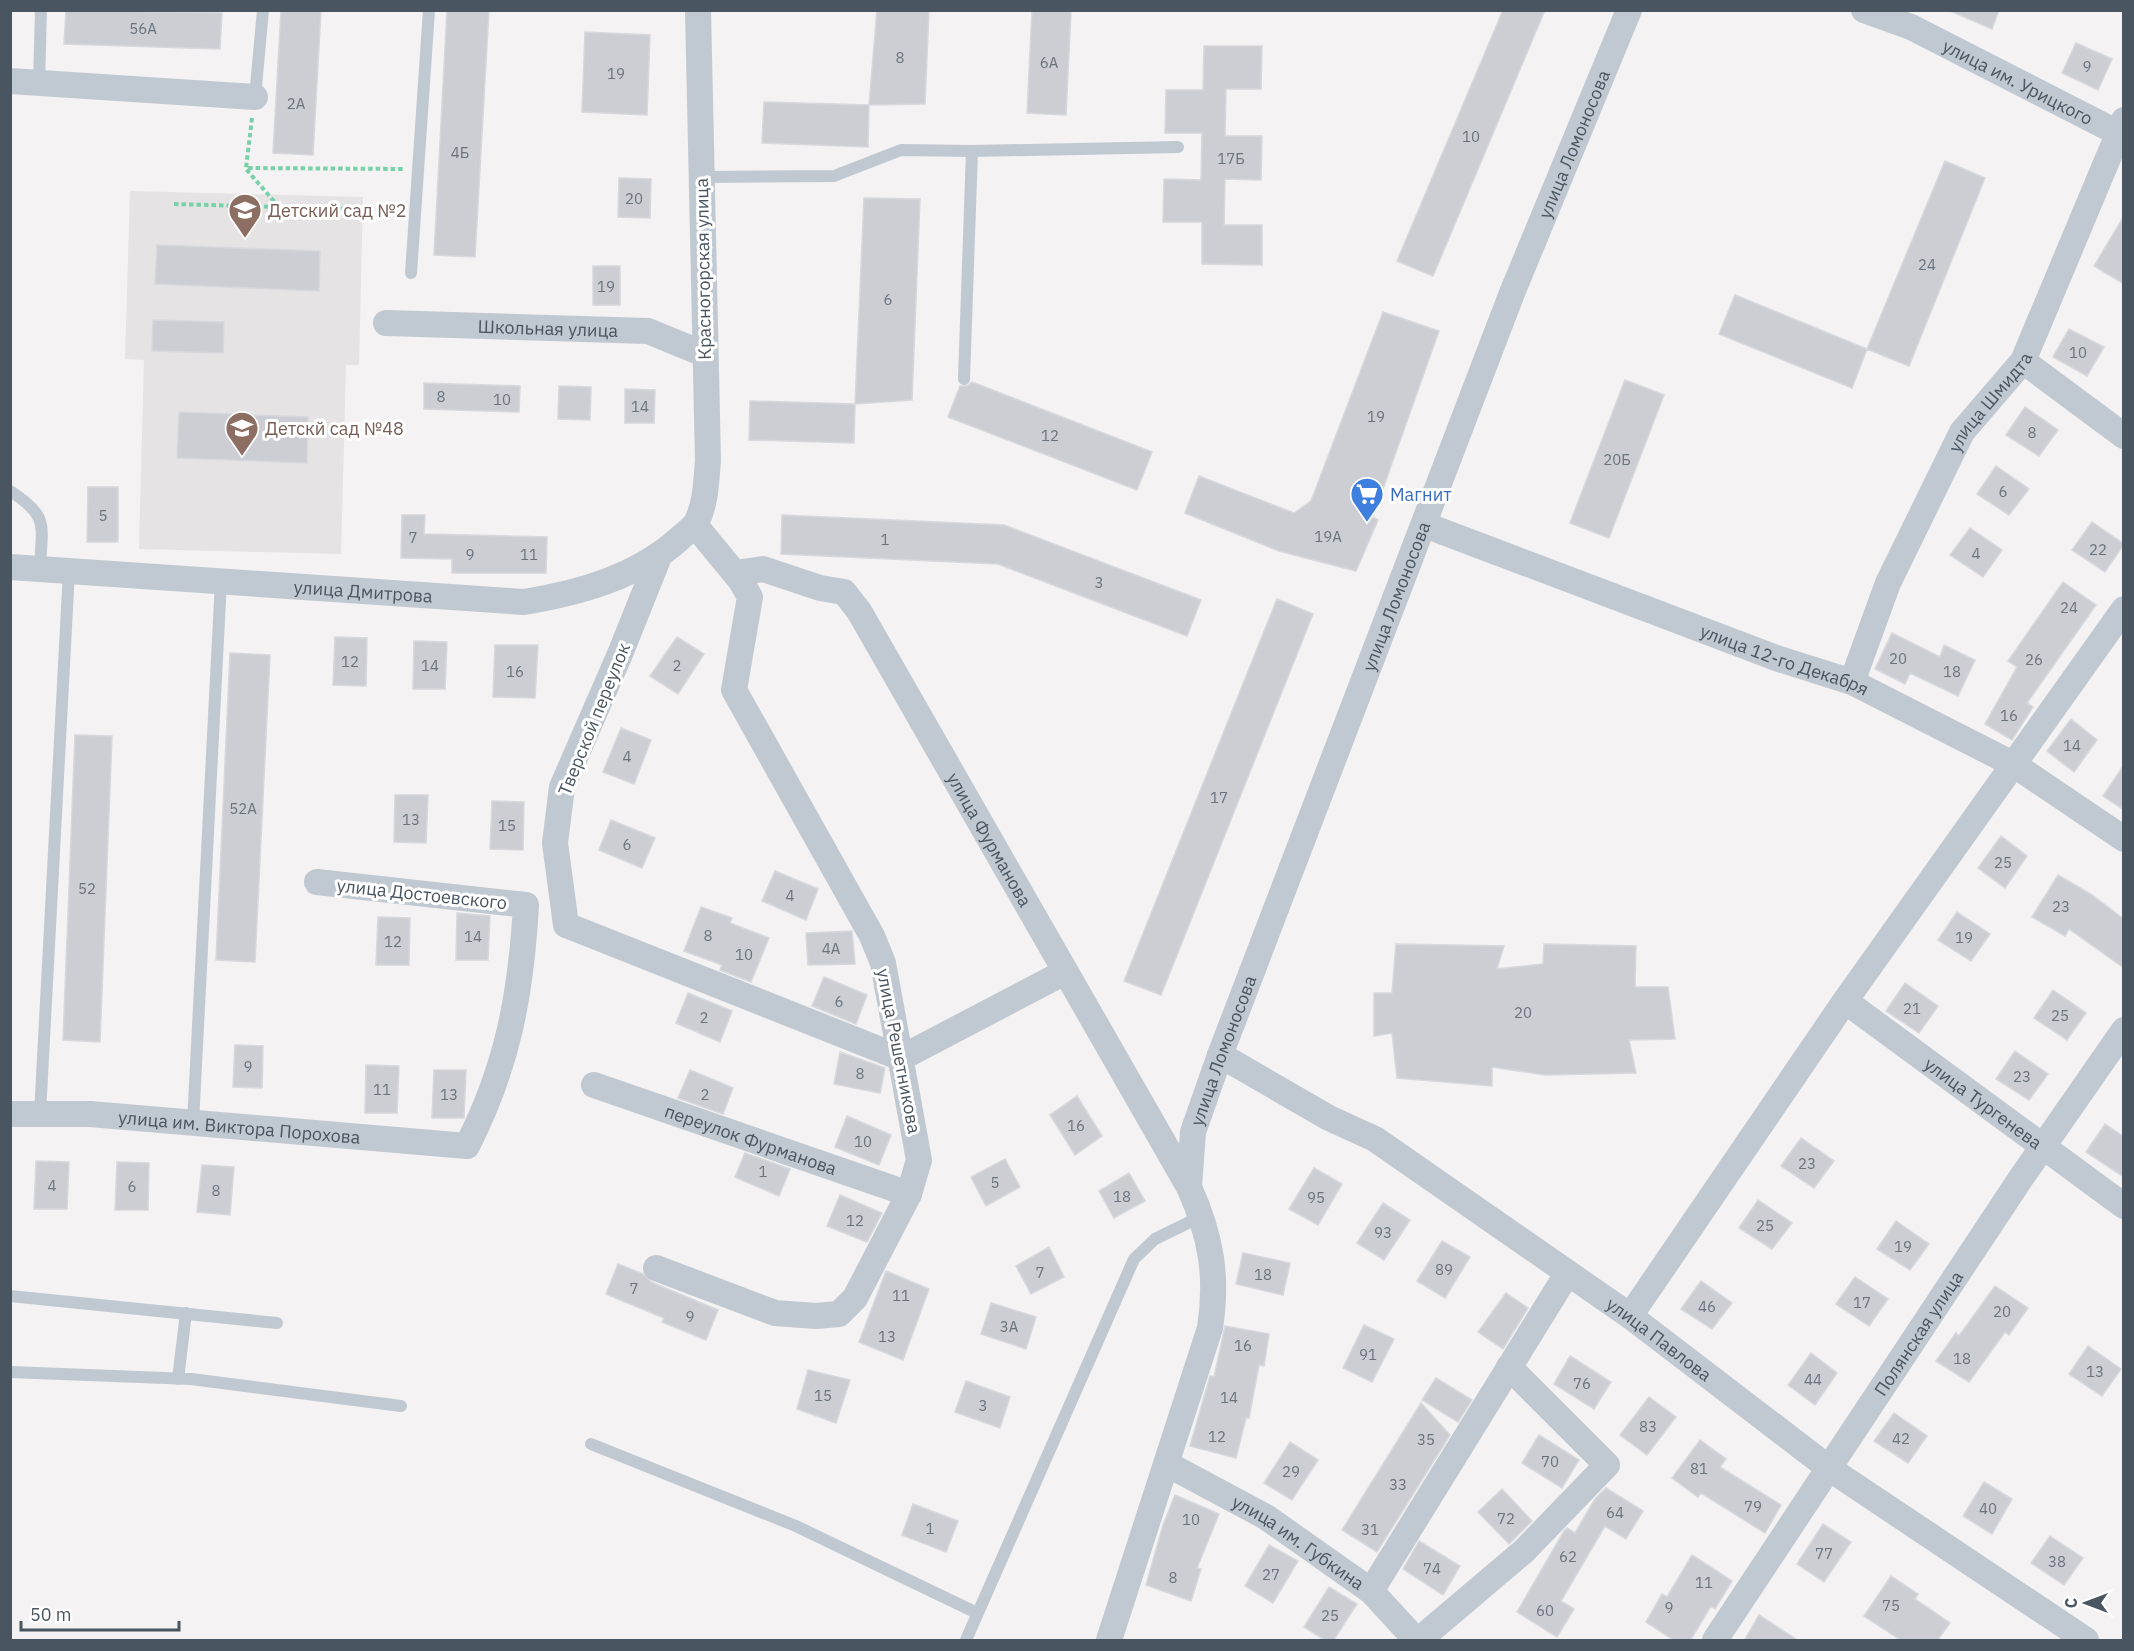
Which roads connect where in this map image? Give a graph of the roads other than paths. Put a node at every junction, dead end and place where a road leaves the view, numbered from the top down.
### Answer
1 (41, 10) edge
2 (263, 10) edge
3 (429, 10) edge
4 (698, 10) edge
5 (1629, 10) edge
6 (1864, 10) edge
7 (1915, 19) edge
8 (10, 81) edge
9 (39, 82) junction
10 (255, 97) joint
11 (2121, 130) edge
12 (1178, 147) dead end
13 (972, 151) junction
14 (701, 177) junction
15 (411, 273) dead end
16 (386, 323) dead end
17 (704, 354) junction
18 (2023, 362) junction
19 (963, 379) dead end
20 (2124, 436) edge
21 (10, 491) edge
22 (695, 525) junction
23 (1425, 525) junction
24 (660, 554) junction
25 (10, 567) edge
26 (40, 570) junction
27 (69, 572) junction
28 (735, 573) junction
29 (220, 581) junction
30 (2124, 609) edge
31 (1852, 682) junction
32 (2013, 764) junction
33 (2124, 839) edge
34 (317, 882) dead end
35 (1065, 972) junction
36 (1845, 1001) junction
37 (2124, 1030) edge
38 (1220, 1055) junction
39 (901, 1058) junction
40 (594, 1085) dead end
41 (10, 1114) edge
42 (40, 1114) junction
43 (193, 1123) junction
44 (2043, 1145) junction
45 (467, 1146) joint
46 (1189, 1187) junction
47 (909, 1194) junction
48 (2124, 1206) edge
49 (1202, 1216) junction
50 (656, 1268) dead end
51 (1567, 1274) junction
52 (10, 1296) edge
53 (186, 1313) junction
54 (1630, 1316) junction
55 (277, 1323) dead end
56 (1509, 1367) junction
57 (10, 1372) edge
58 (178, 1379) junction
59 (401, 1407) dead end
60 (591, 1444) dead end
61 (1167, 1464) junction
62 (1830, 1469) junction
63 (1371, 1591) junction
64 (977, 1613) junction
65 (966, 1641) edge
66 (1109, 1641) edge
67 (1417, 1641) edge
68 (1715, 1641) edge
69 (2086, 1641) edge

1 - 9 lane
2 - 10 lane
3 - 15 lane
4 - 14 street, Красногорская улица
5 - 23 street, улица Ломоносова
6 - 7 street, улица им. Урицкого
7 - 11 street, улица им. Урицкого
8 - 9 street
9 - 10 street
11 - 18 street, улица Шмидта
12 - 13 lane
13 - 14 lane
13 - 19 lane
14 - 17 street, Красногорская улица
16 - 17 street, Школьная улица
17 - 22 street, Красногорская улица
18 - 20 street
18 - 31 street, улица Шмидта
21 - 26 lane
22 - 24 street, улица Дмитрова
22 - 28 street, улица Решетникова
23 - 31 street, улица 12-го Декабря
23 - 38 street, улица Ломоносова
24 - 29 street, улица Дмитрова
24 - 39 street, Тверской переулок
25 - 26 street, улица Дмитрова
26 - 27 street, улица Дмитрова
27 - 29 street, улица Дмитрова
27 - 42 lane
28 - 35 street, улица Фурманова
28 - 39 street, улица Решетникова
29 - 43 lane
30 - 32 street
31 - 32 street, улица 12-го Декабря
32 - 33 street, улица 12-го Декабря
32 - 36 street
34 - 45 street, улица Достоевского
35 - 39 street
35 - 46 street, улица Фурманова
36 - 44 street, улица Тургенева
36 - 54 street
37 - 44 street, Полянская улица
38 - 46 street, улица Ломоносова
38 - 51 street, улица Павлова
39 - 47 street, улица Решетникова
40 - 47 street, переулок Фурманова
41 - 42 street, улица им. Виктора Порохова
42 - 43 street, улица им. Виктора Порохова
43 - 45 street, улица им. Виктора Порохова
44 - 48 street, улица Тургенева
44 - 62 street, Полянская улица
46 - 49 street, улица Фурманова
47 - 50 street, улица Решетникова
49 - 61 street, улица Фурманова
49 - 64 lane
51 - 54 street, улица Павлова
51 - 56 street
52 - 53 lane
53 - 55 lane
53 - 58 lane
54 - 62 street, улица Павлова
56 - 63 street
56 - 67 street
57 - 58 lane
58 - 59 lane
60 - 64 lane
61 - 63 street, улица им. Губкина
61 - 66 street, улица Фурманова
62 - 68 street, Полянская улица
62 - 69 street, улица Павлова
63 - 67 street, улица им. Губкина
64 - 65 lane

